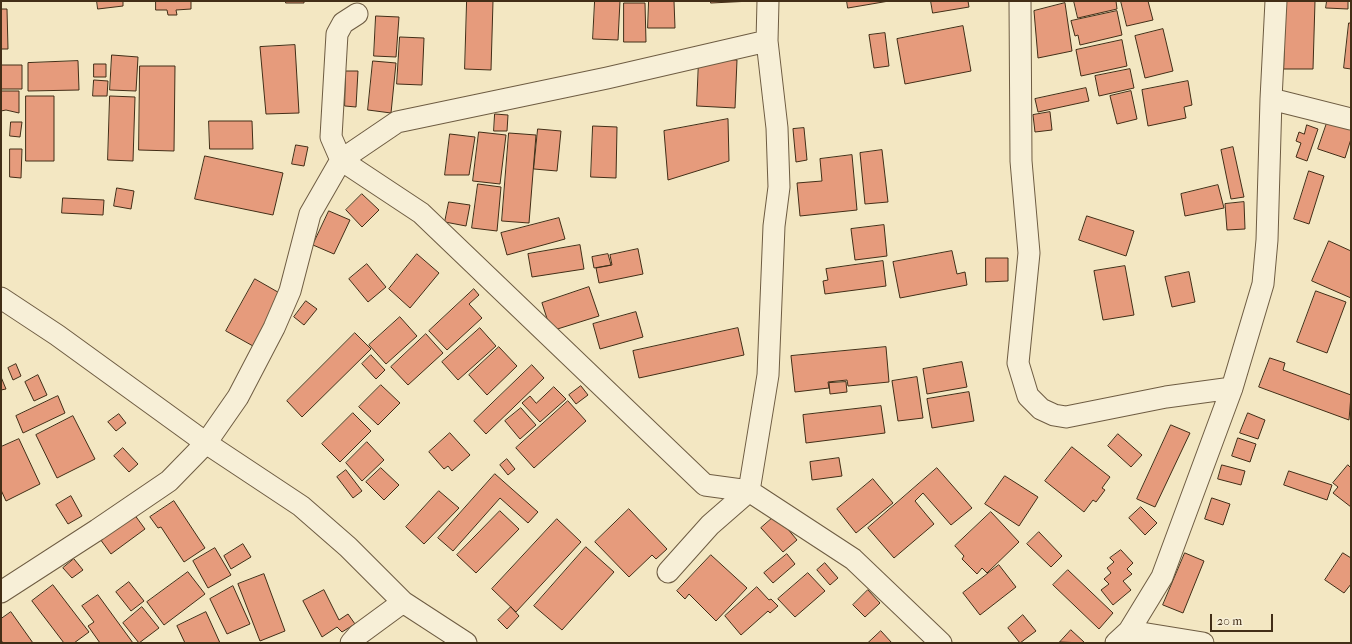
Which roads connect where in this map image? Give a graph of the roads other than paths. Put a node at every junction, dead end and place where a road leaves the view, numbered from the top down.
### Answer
1 (768, 1) edge
2 (1020, 1) edge
3 (1276, 1) edge
4 (357, 14) dead end
5 (767, 41) junction
6 (1271, 99) junction
7 (1351, 119) edge
8 (341, 160) junction
9 (1, 298) edge
10 (1232, 388) junction
11 (206, 443) junction
12 (749, 491) junction
13 (668, 572) dead end
14 (1, 592) edge
15 (404, 602) junction
16 (1122, 637) edge
17 (351, 643) edge
18 (466, 643) edge
19 (941, 643) edge
20 (1203, 643) edge

1 - 5 street
2 - 10 street
3 - 6 street
4 - 8 street
5 - 8 street
5 - 12 street
6 - 7 street
6 - 10 street
8 - 11 street
8 - 12 street
9 - 11 street
10 - 16 street
11 - 14 street
11 - 15 street
12 - 13 street
12 - 19 street
15 - 17 street
15 - 18 street
16 - 20 street

